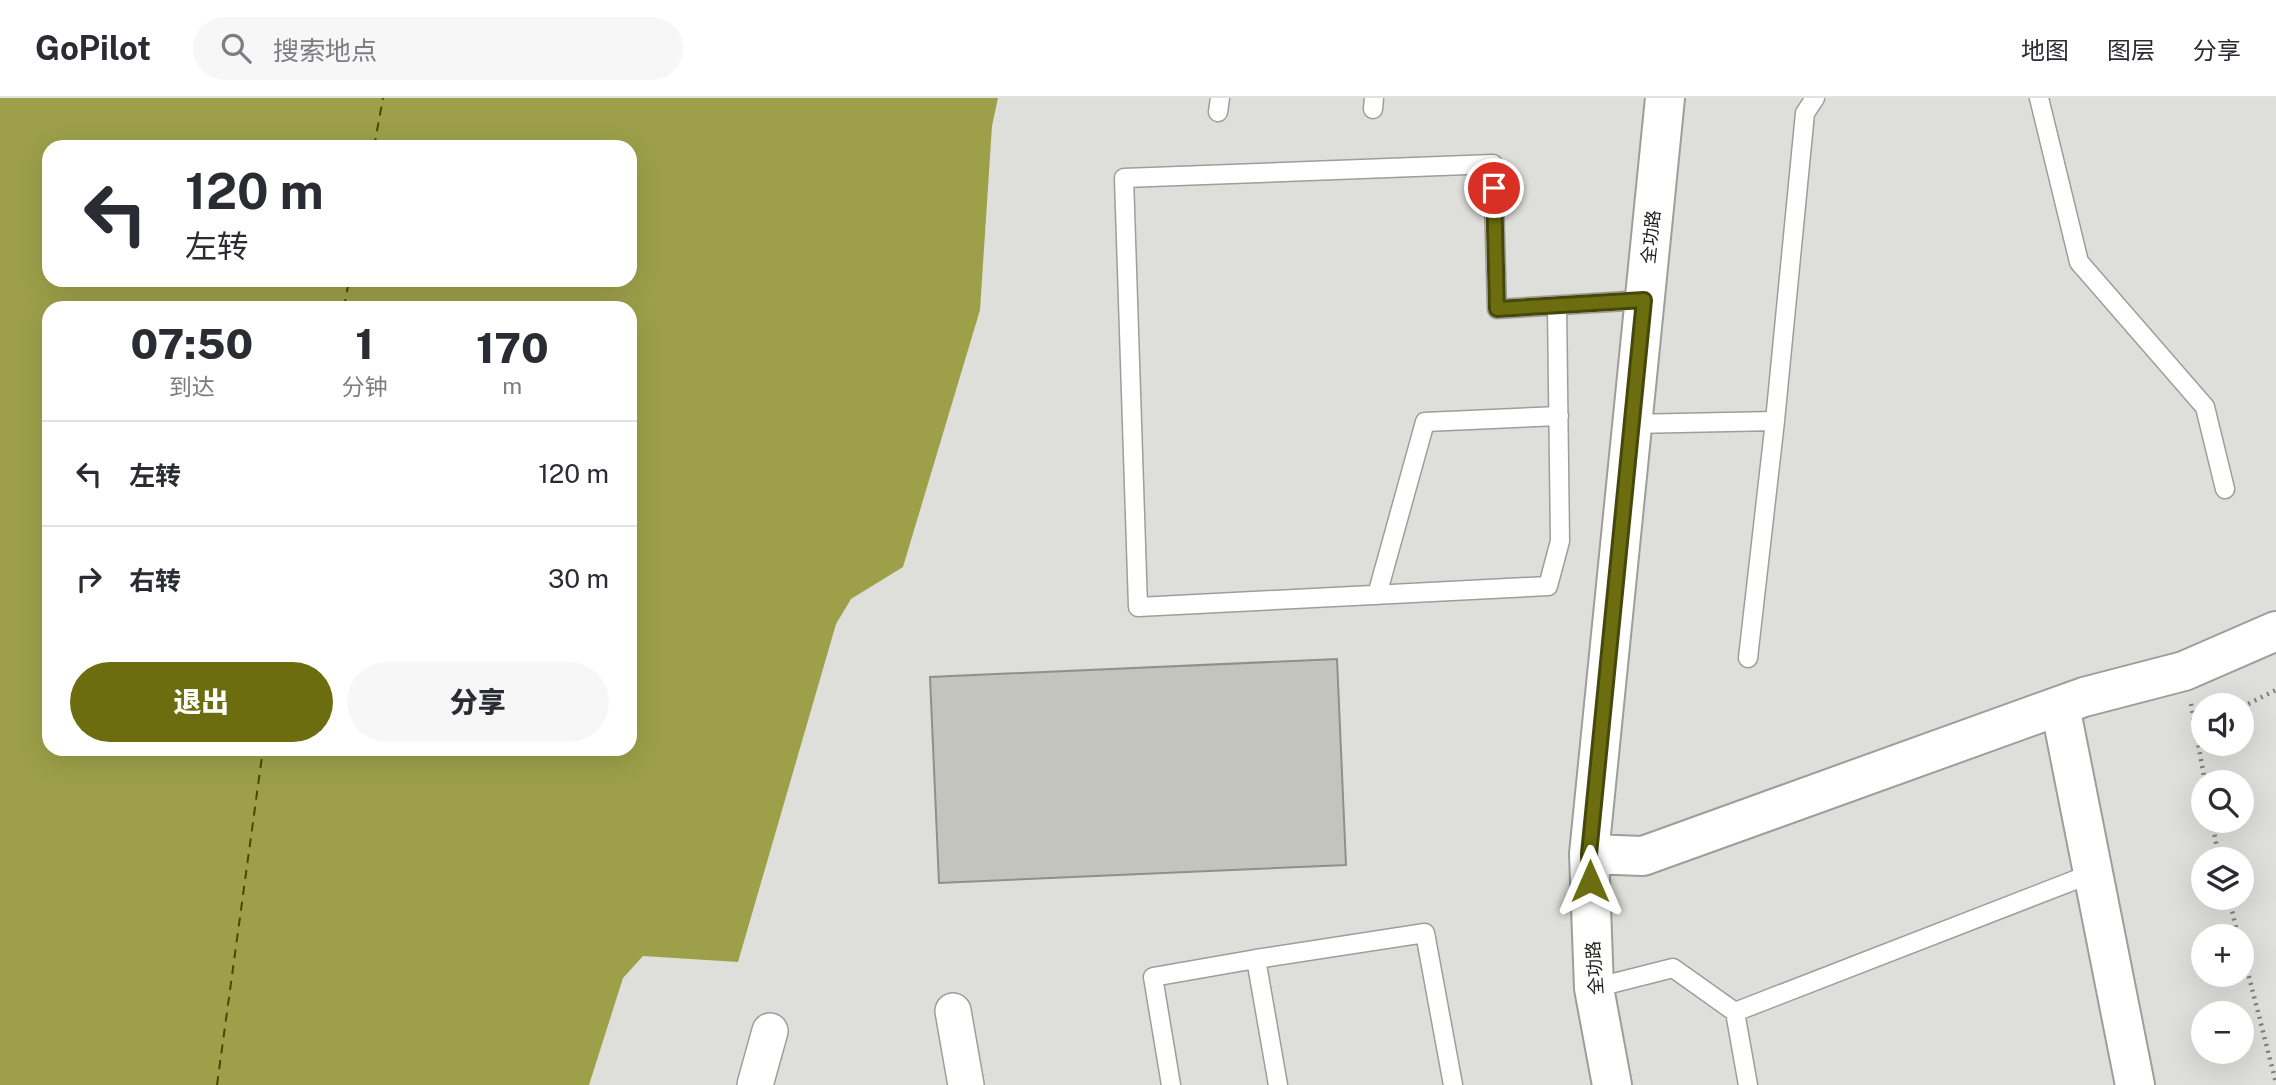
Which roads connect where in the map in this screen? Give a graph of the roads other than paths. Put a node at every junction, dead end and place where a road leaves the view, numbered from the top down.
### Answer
1 (1665, 98) edge
2 (1815, 98) edge
3 (2039, 98) edge
4 (1644, 300) junction
5 (1557, 306) junction
6 (1559, 416) junction
7 (1775, 421) junction
8 (1632, 424) junction
9 (2225, 489) dead end
10 (1377, 595) junction
11 (2276, 631) edge
12 (1748, 658) dead end
13 (2060, 706) junction
14 (1589, 854) junction
15 (2093, 873) junction
16 (1255, 959) junction
17 (1594, 988) junction
18 (953, 1011) dead end
19 (1735, 1012) junction
20 (770, 1031) dead end
21 (755, 1085) edge
22 (967, 1085) edge
23 (1171, 1085) edge
24 (1278, 1085) edge
25 (1453, 1085) edge
26 (1612, 1085) edge
27 (1748, 1085) edge
28 (2135, 1085) edge

1 - 4 street, 全功路
2 - 7 lane
3 - 9 lane
4 - 5 lane
4 - 8 street, 全功路
5 - 6 lane
5 - 10 lane
6 - 10 lane
6 - 10 lane
7 - 8 lane
7 - 12 lane
8 - 14 street, 全功路
11 - 13 street
13 - 14 street
13 - 15 street
14 - 17 street, 全功路
15 - 19 lane
15 - 28 street
16 - 23 lane
16 - 24 lane
16 - 25 lane
17 - 19 lane
17 - 26 street, 全功路
18 - 22 street
19 - 27 lane
20 - 21 street

